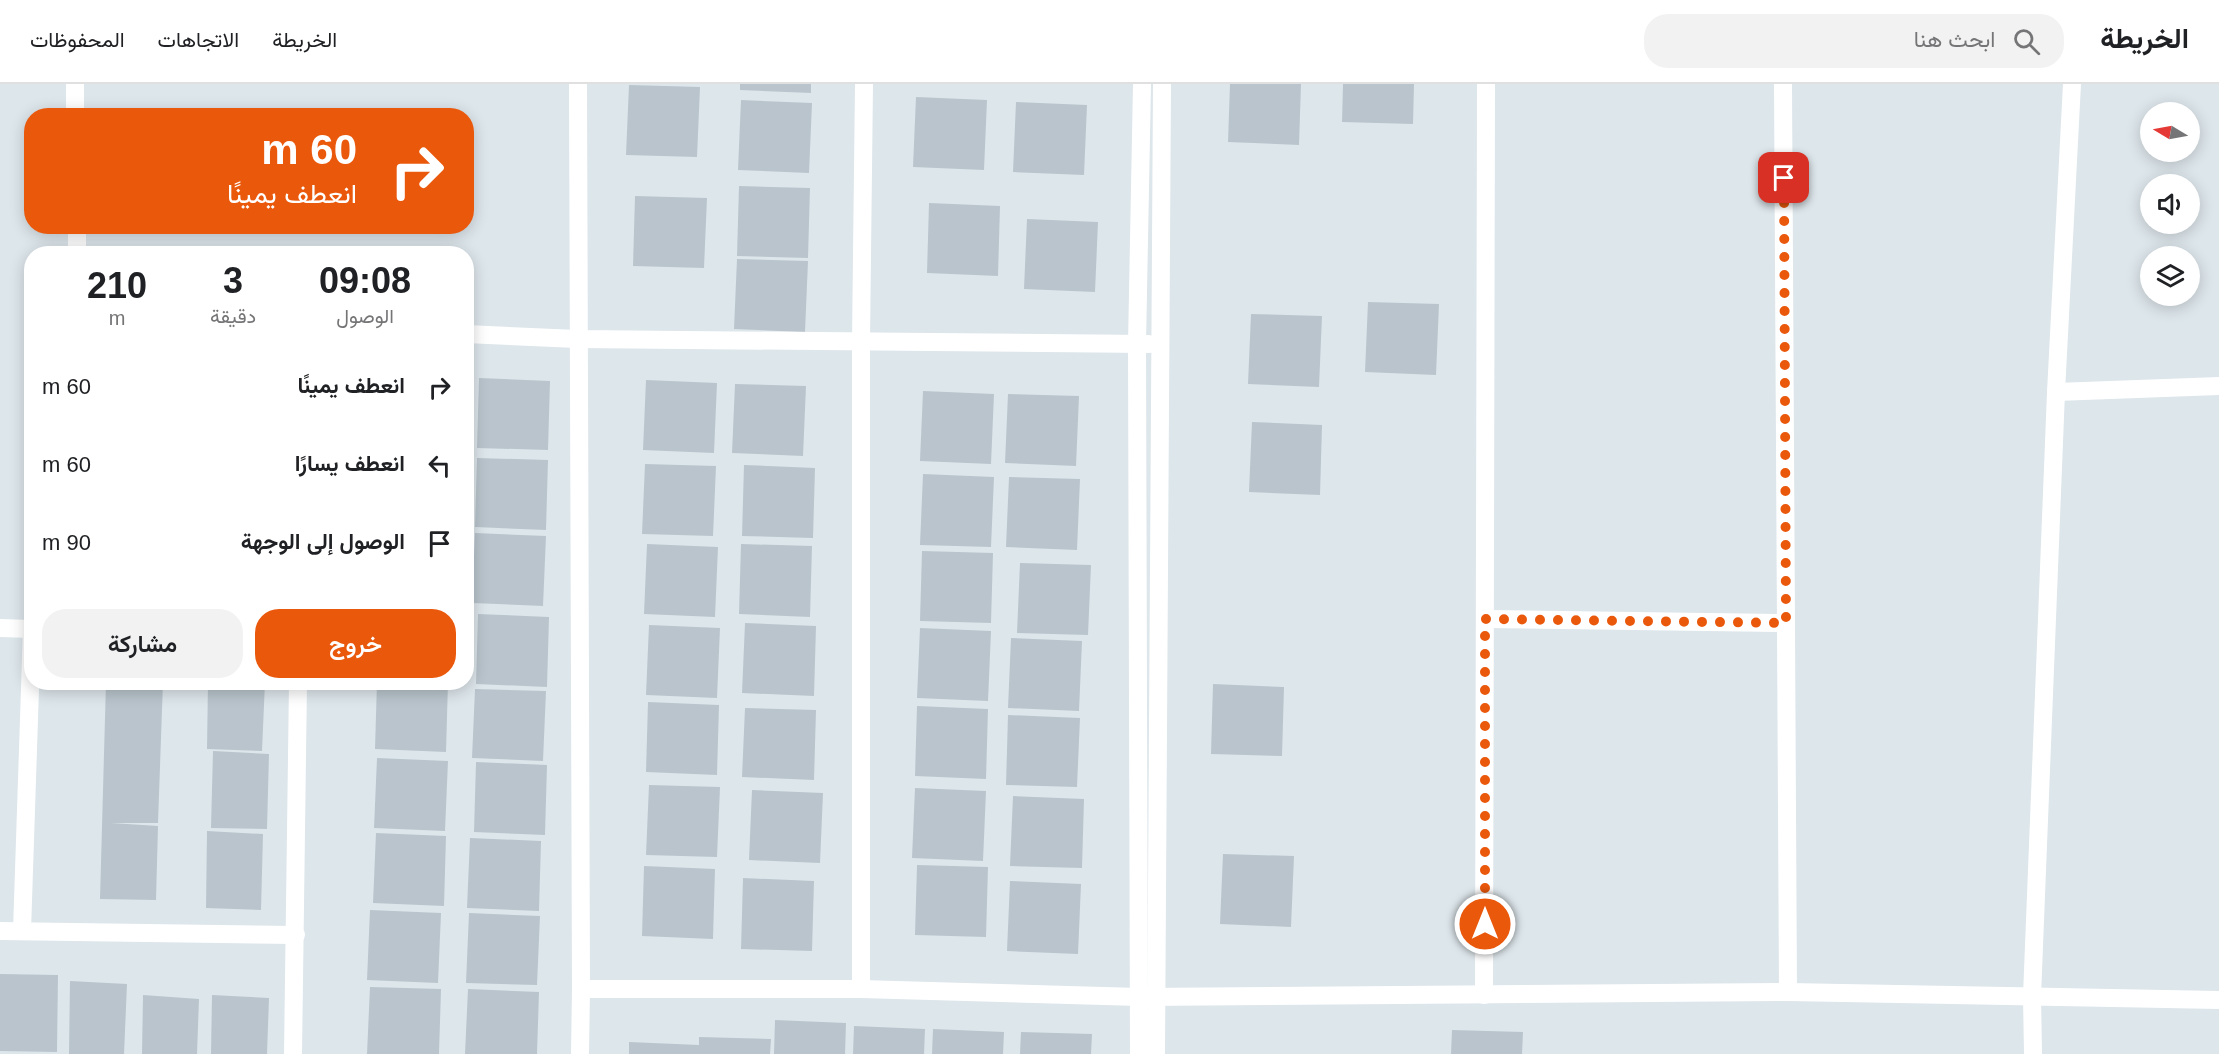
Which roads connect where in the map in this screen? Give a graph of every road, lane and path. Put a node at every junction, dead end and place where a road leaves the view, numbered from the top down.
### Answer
1 (75, 84) edge
2 (578, 84) edge
3 (864, 84) edge
4 (1142, 84) edge
5 (1161, 84) edge
6 (1486, 84) edge
7 (1783, 84) edge
8 (2072, 84) edge
9 (75, 108) edge
10 (474, 334) edge
11 (577, 339) junction
12 (861, 341) junction
13 (1137, 344) junction
14 (1159, 345) junction
15 (2219, 386) edge
16 (2056, 392) junction
17 (1485, 619) junction
18 (1786, 623) junction
19 (0, 628) edge
20 (24, 629) edge
21 (30, 690) edge
22 (298, 690) edge
23 (0, 931) edge
24 (21, 931) junction
25 (296, 935) junction
26 (581, 989) junction
27 (861, 989) junction
28 (1788, 992) junction
29 (1484, 995) junction
30 (2032, 996) junction
31 (1147, 997) junction
32 (2219, 1000) edge
33 (294, 1054) edge
34 (580, 1054) edge
35 (1139, 1054) edge
36 (1156, 1054) edge
37 (2033, 1054) edge

1 - 9 street
2 - 11 street
3 - 12 street
4 - 13 street
5 - 14 street
6 - 17 street
7 - 18 street
8 - 16 street
10 - 11 street
11 - 12 street
11 - 26 street
12 - 13 street
12 - 27 street
13 - 14 street
13 - 31 street
14 - 31 street
15 - 16 street
16 - 30 street
17 - 18 street
17 - 29 street
18 - 28 street
19 - 20 street
21 - 24 street
22 - 25 street
23 - 24 street
24 - 25 street
25 - 33 street
26 - 27 street
26 - 34 street
27 - 31 street
28 - 29 street
28 - 30 street
29 - 31 street
30 - 32 street
30 - 37 street
31 - 35 street
31 - 36 street

